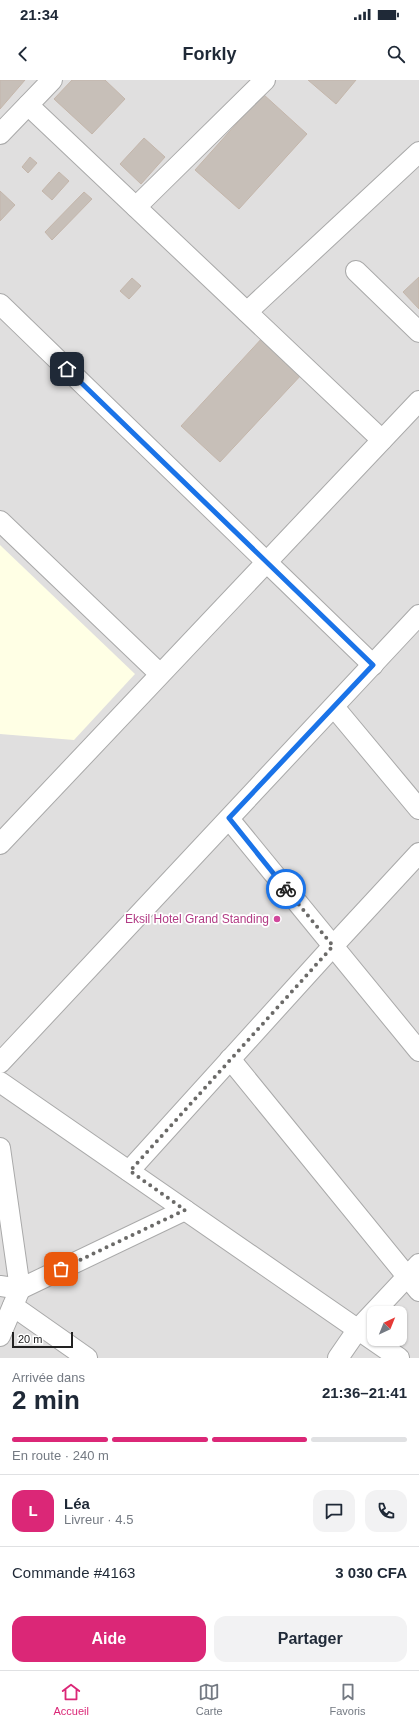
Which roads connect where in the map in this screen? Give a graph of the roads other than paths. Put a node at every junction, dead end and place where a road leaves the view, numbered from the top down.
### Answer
1 (52, 80) edge
2 (265, 80) edge
3 (28, 105) junction
4 (0, 134) edge
5 (419, 152) edge
6 (136, 207) junction
7 (356, 271) dead end
8 (0, 304) edge
9 (246, 312) junction
10 (419, 332) edge
11 (419, 401) edge
12 (382, 440) junction
13 (0, 521) edge
14 (266, 562) junction
15 (419, 615) edge
16 (373, 665) junction
17 (160, 674) junction
18 (334, 706) junction
19 (419, 809) edge
20 (229, 818) junction
21 (0, 844) edge
22 (419, 853) edge
23 (333, 946) junction
24 (419, 1050) edge
25 (230, 1059) junction
26 (0, 1063) edge
27 (0, 1082) edge
28 (0, 1148) edge
29 (130, 1171) junction
30 (185, 1210) junction
31 (415, 1277) edge
32 (0, 1286) edge
33 (17, 1298) junction
34 (358, 1329) junction
35 (0, 1336) edge
36 (87, 1358) edge
37 (338, 1358) edge
38 (399, 1358) edge

1 - 3 street
2 - 6 street
3 - 4 street
3 - 6 street
5 - 9 street
6 - 9 street
7 - 10 street
8 - 14 street
9 - 12 street
11 - 12 street
12 - 14 street
13 - 17 street
14 - 16 street
14 - 17 street
15 - 16 street
16 - 18 street
17 - 21 street
18 - 19 street
18 - 20 street
20 - 23 street
20 - 26 street
22 - 23 street
23 - 24 street
23 - 25 street
25 - 29 street
25 - 31 street
27 - 29 street
28 - 33 street
29 - 30 street
30 - 33 street
30 - 34 street
31 - 34 street
32 - 33 street
33 - 35 street
33 - 36 street
34 - 37 street
34 - 38 street

